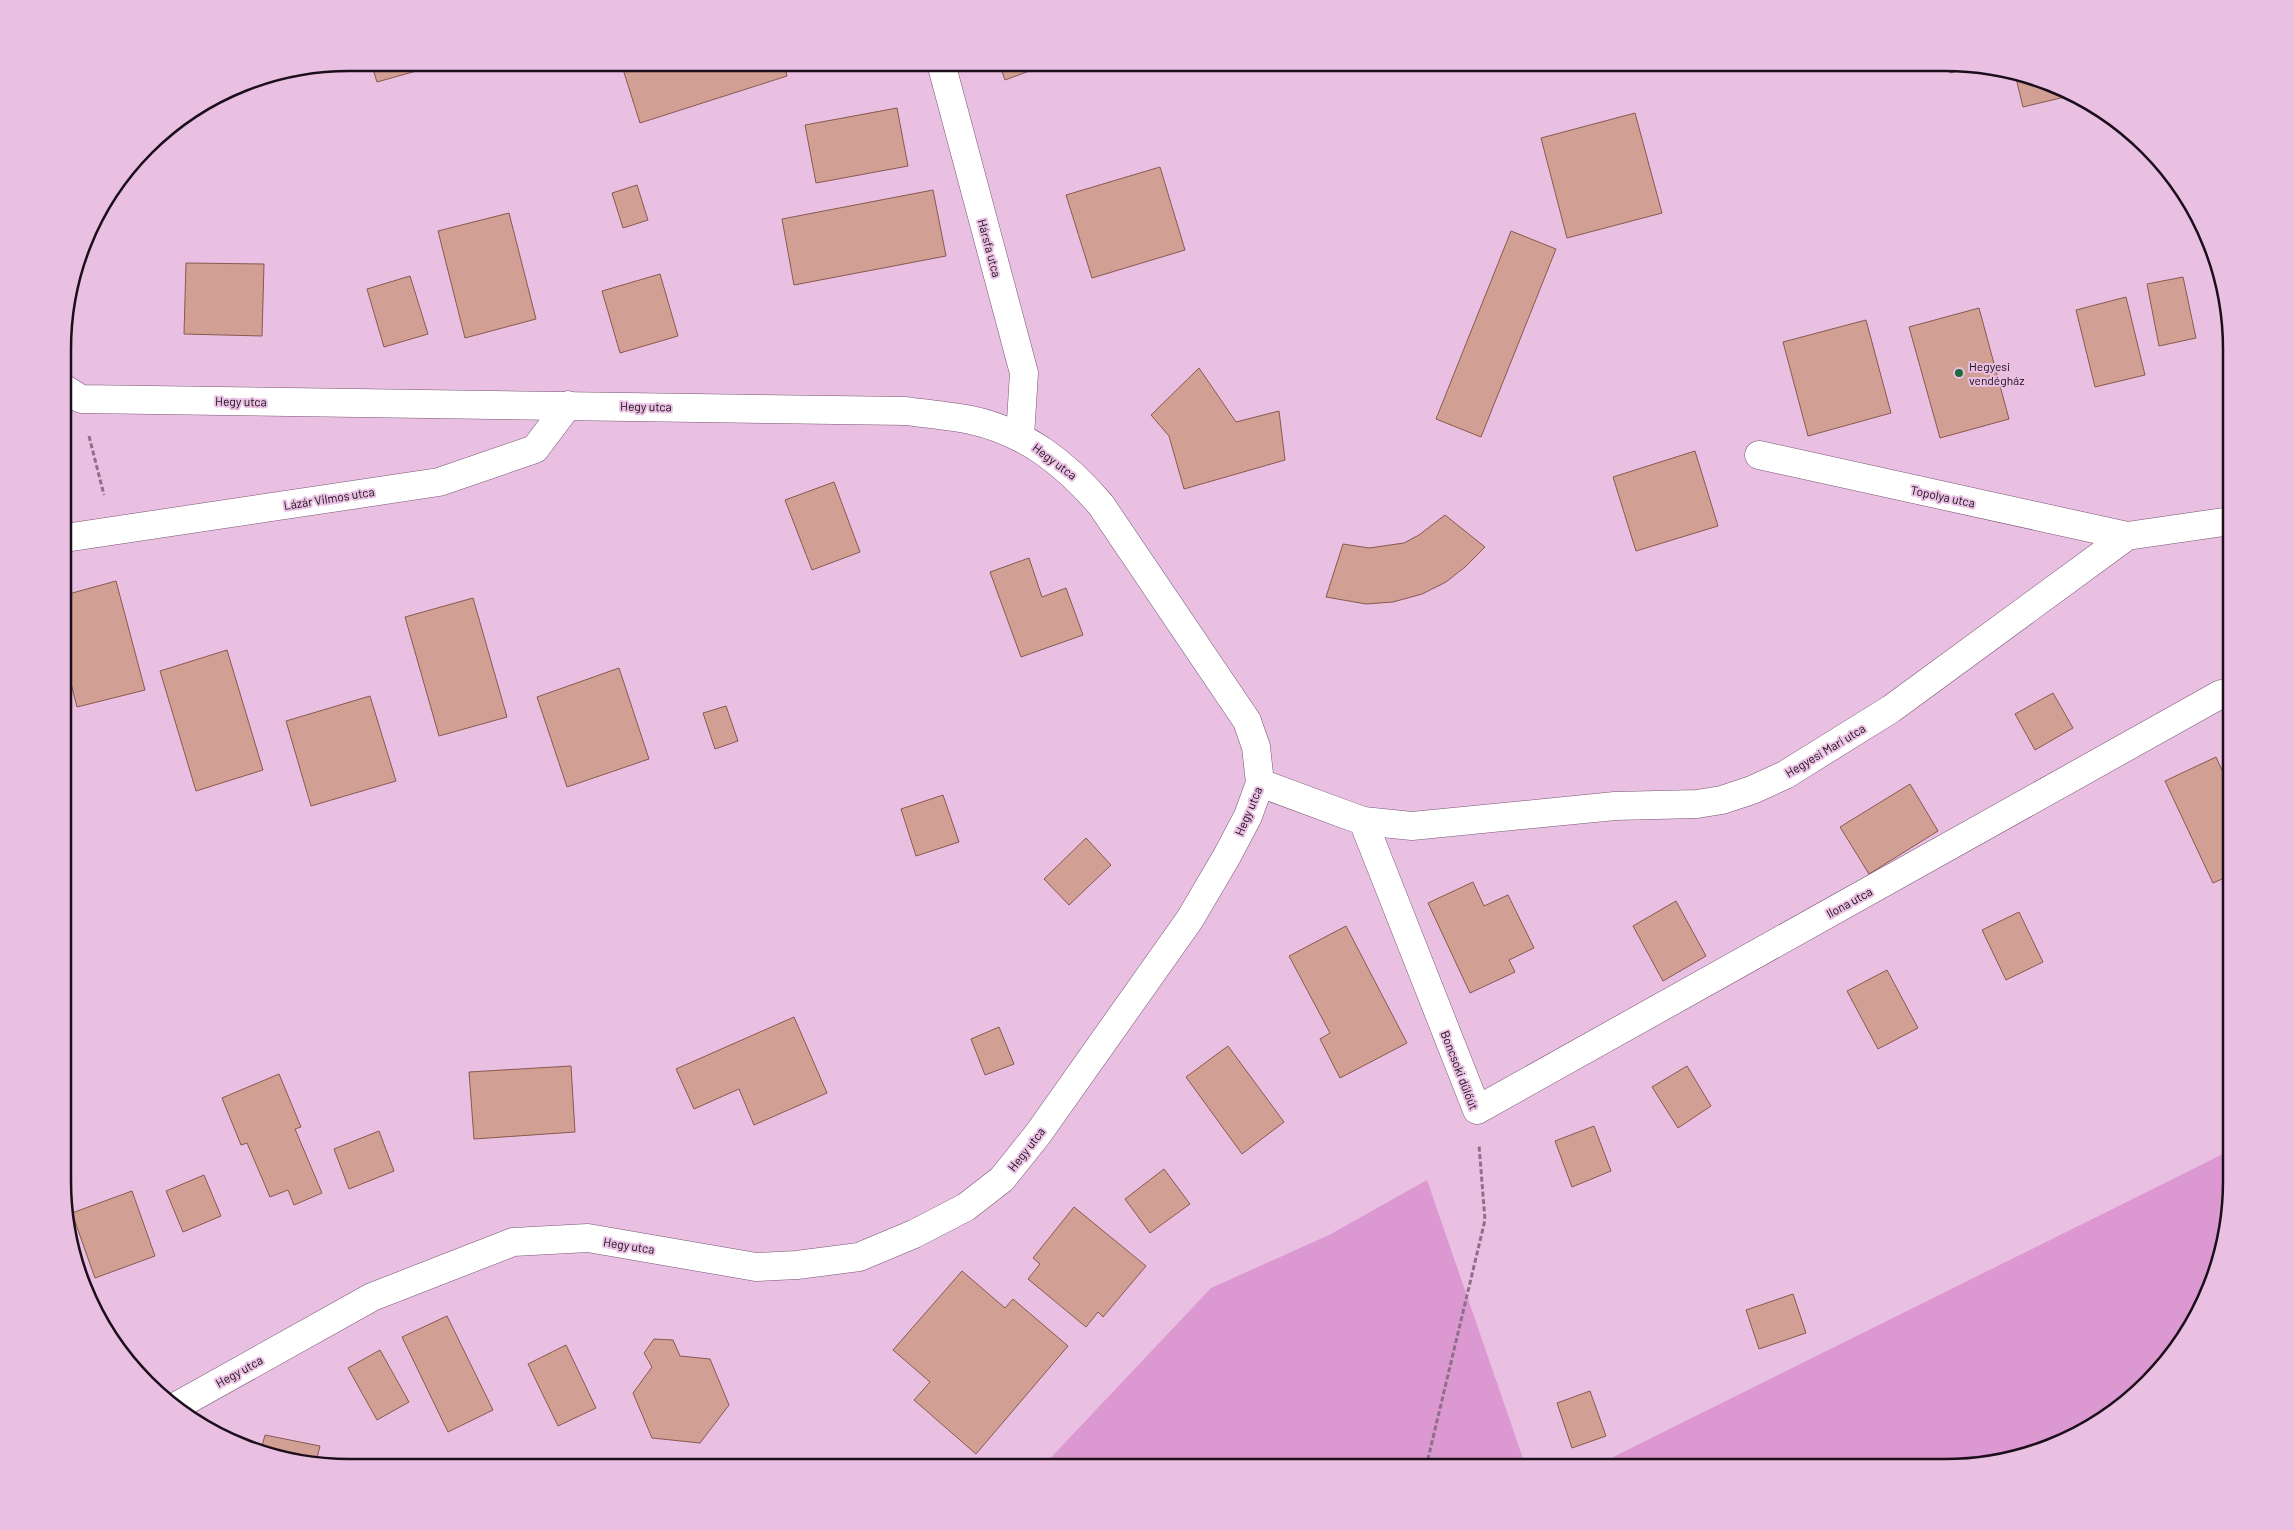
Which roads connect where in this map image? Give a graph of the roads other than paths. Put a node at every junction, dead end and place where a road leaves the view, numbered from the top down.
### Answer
1 (943, 71) edge
2 (73, 394) edge
3 (568, 405) junction
4 (1020, 436) junction
5 (1759, 455) dead end
6 (2223, 522) edge
7 (2127, 536) junction
8 (71, 537) edge
9 (2220, 694) dead end
10 (1260, 783) junction
11 (1363, 821) junction
12 (1477, 1110) joint
13 (182, 1403) edge

1 - 4 street, Hársfa utca
2 - 3 street, Hegy utca
3 - 4 street, Hegy utca
3 - 8 street, Lázár Vilmos utca
4 - 10 street, Hegy utca
5 - 7 street, Topolya utca
6 - 7 street, Hegyesi Mari utca
7 - 11 street, Hegyesi Mari utca
9 - 12 street, Ilona utca
10 - 11 street
10 - 13 street, Hegy utca
11 - 12 street, Boncsoki dűlőút

